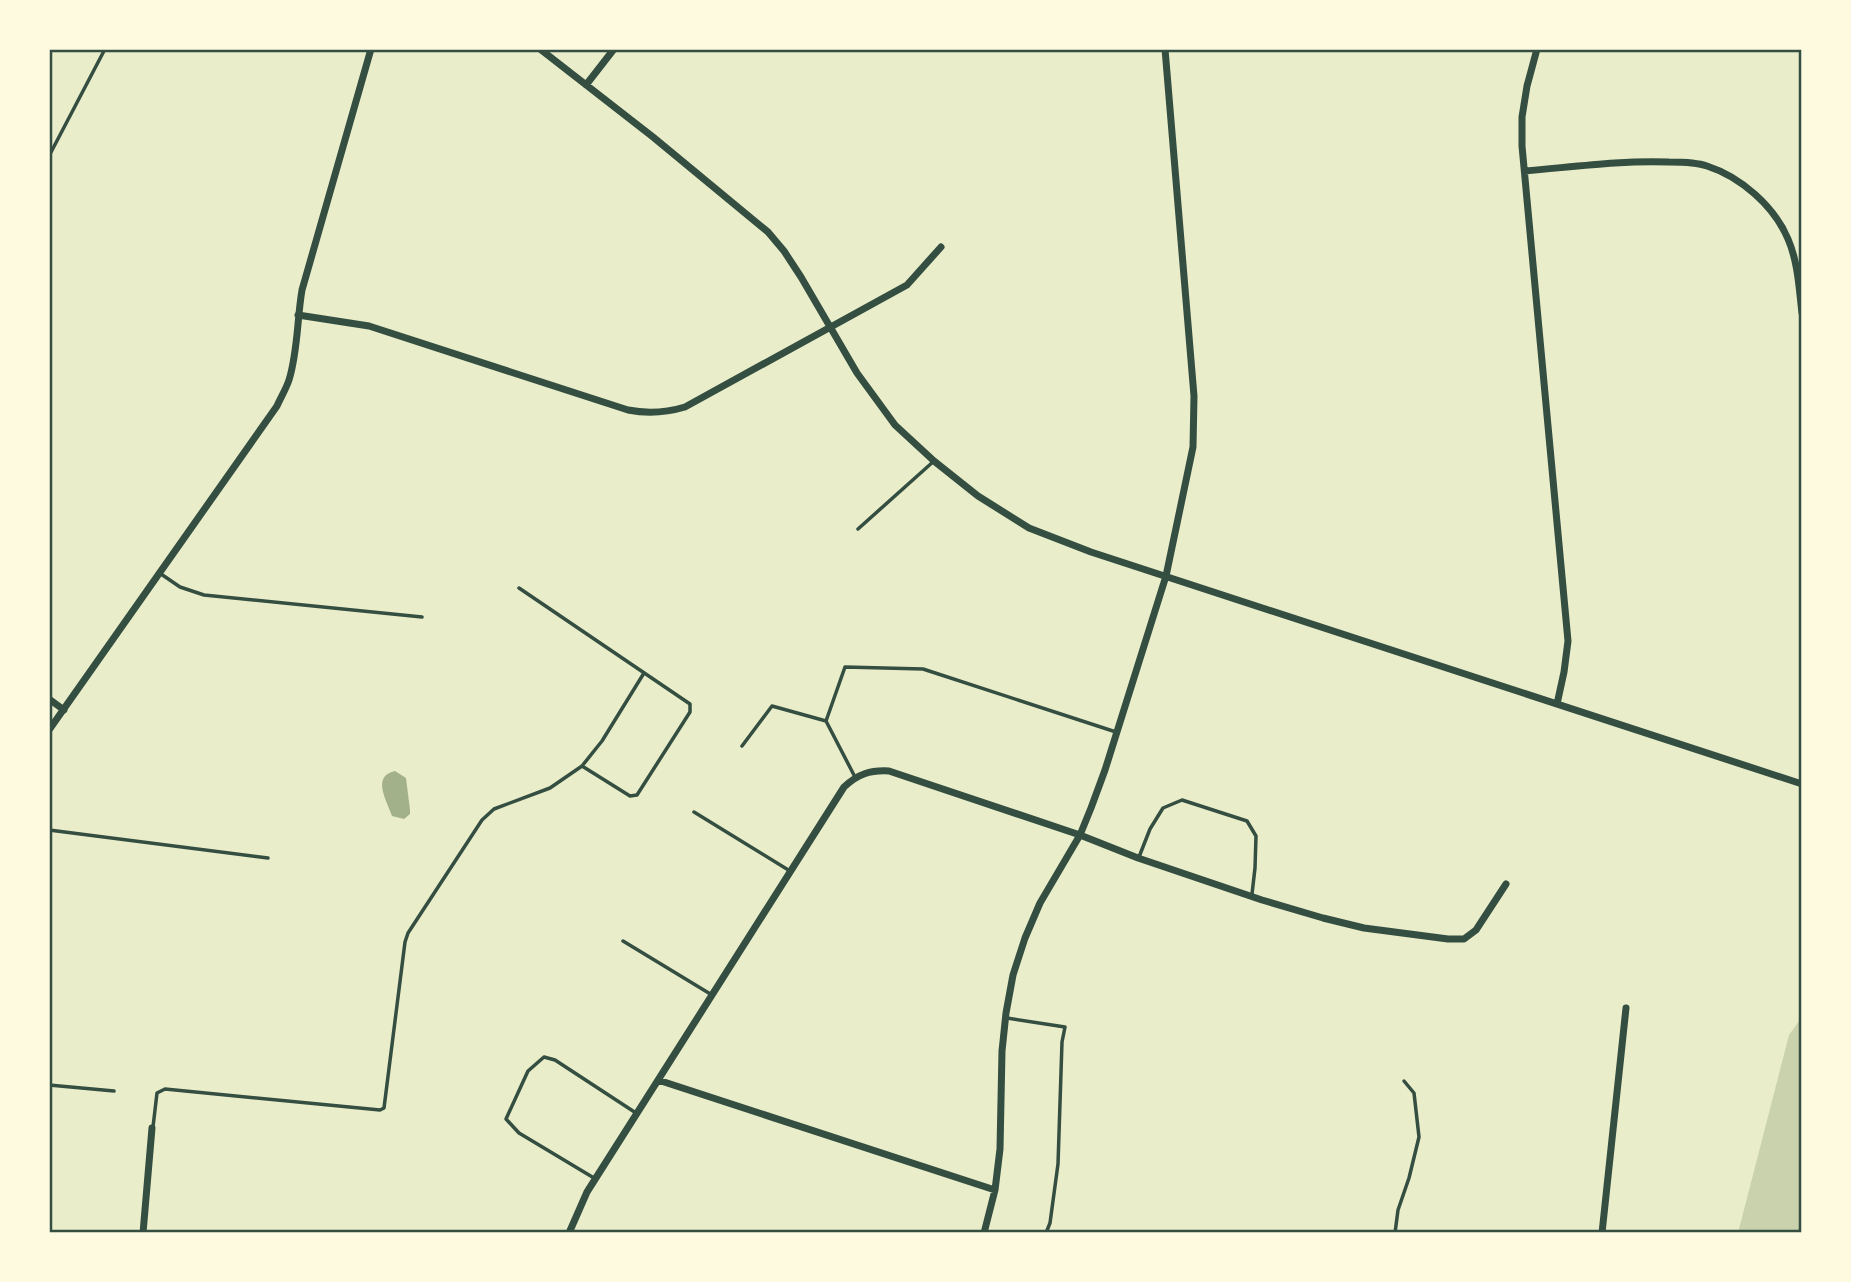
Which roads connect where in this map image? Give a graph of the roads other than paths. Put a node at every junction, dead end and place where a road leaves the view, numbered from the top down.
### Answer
1 (105, 49) edge
2 (371, 49) edge
3 (540, 49) edge
4 (614, 49) edge
5 (1165, 49) edge
6 (1537, 49) edge
7 (586, 85) junction
8 (49, 156) edge
9 (1525, 172) junction
10 (941, 247) dead end
11 (1802, 313) edge
12 (298, 315) junction
13 (831, 326) junction
14 (934, 461) junction
15 (858, 529) dead end
16 (159, 573) junction
17 (1166, 576) junction
18 (519, 588) dead end
19 (422, 617) dead end
20 (644, 673) junction
21 (49, 699) edge
22 (1557, 704) junction
23 (64, 710) junction
24 (826, 721) junction
25 (49, 730) edge
26 (1117, 733) junction
27 (742, 746) dead end
28 (582, 766) junction
29 (855, 777) junction
30 (1802, 784) edge
31 (694, 812) dead end
32 (49, 830) edge
33 (1080, 835) junction
34 (268, 858) dead end
35 (1138, 859) junction
36 (790, 871) junction
37 (1506, 884) dead end
38 (1251, 896) junction
39 (623, 941) dead end
40 (712, 995) junction
41 (1626, 1008) dead end
42 (1005, 1018) junction
43 (658, 1080) junction
44 (49, 1085) edge
45 (114, 1091) dead end
46 (637, 1114) junction
47 (152, 1128) joint
48 (596, 1179) junction
49 (995, 1190) junction
50 (143, 1233) edge
51 (569, 1233) edge
52 (984, 1233) edge
53 (1046, 1233) edge
54 (1602, 1233) edge

1 - 8 lane
2 - 12 street
3 - 7 street
4 - 7 street
5 - 17 street
6 - 9 street
7 - 13 street
9 - 11 street
9 - 22 street
10 - 13 street
12 - 13 street
12 - 16 street
13 - 14 street
14 - 15 lane
14 - 17 street
16 - 19 lane
16 - 23 street
17 - 22 street
17 - 26 street
18 - 20 lane
20 - 28 lane
20 - 28 lane
21 - 23 street
22 - 30 street
23 - 25 street
24 - 26 lane
24 - 27 lane
24 - 29 lane
26 - 33 street
28 - 47 lane
29 - 33 street
29 - 36 street
31 - 36 lane
32 - 34 lane
33 - 35 street
33 - 42 street
35 - 38 street
35 - 38 lane
36 - 40 street
37 - 38 street
39 - 40 lane
40 - 43 street
41 - 54 street
42 - 49 street
42 - 53 lane
43 - 46 street
43 - 49 street
44 - 45 lane
46 - 48 street
46 - 48 lane
47 - 50 street
48 - 51 street
49 - 52 street

